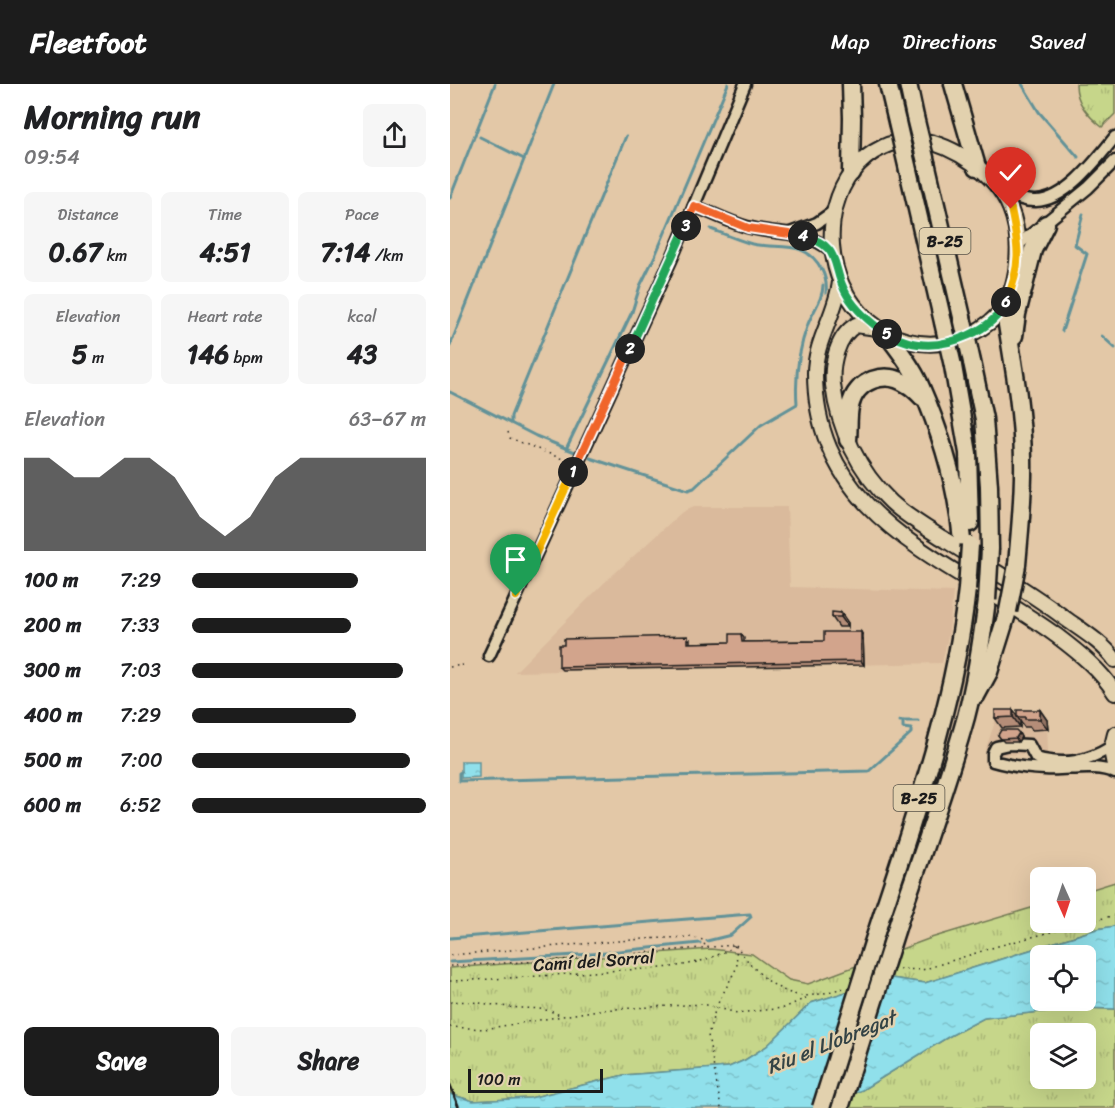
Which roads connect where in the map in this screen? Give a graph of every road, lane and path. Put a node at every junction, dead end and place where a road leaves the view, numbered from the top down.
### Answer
1 (745, 84) edge
2 (851, 84) edge
3 (888, 84) edge
4 (908, 84) edge
5 (952, 84) edge
6 (1115, 137) edge
7 (1115, 161) edge
8 (977, 167) junction
9 (851, 173) junction
10 (1000, 190) junction
11 (694, 206) junction
12 (834, 211) junction
13 (1046, 224) junction
14 (790, 233) junction
15 (1018, 245) junction
16 (833, 252) junction
17 (840, 282) junction
18 (1004, 306) junction
19 (883, 332) junction
20 (1012, 357) junction
21 (925, 400) junction
22 (508, 432) dead end
23 (848, 440) junction
24 (571, 478) junction
25 (966, 543) junction
26 (489, 656) dead end
27 (1115, 660) edge
28 (462, 664) dead end
29 (450, 667) edge
30 (1115, 693) edge
31 (966, 716) junction
32 (1113, 741) edge
33 (1115, 771) edge
34 (1115, 915) edge
35 (736, 945) junction
36 (705, 947) junction
37 (608, 951) dead end
38 (450, 955) edge
39 (608, 955) junction
40 (560, 956) dead end
41 (560, 960) junction
42 (450, 966) edge
43 (890, 969) dead end
44 (450, 981) edge
45 (846, 988) dead end
46 (811, 995) junction
47 (450, 1002) edge
48 (716, 1007) junction
49 (562, 1016) junction
50 (450, 1027) edge
51 (722, 1108) edge
52 (820, 1108) edge
53 (840, 1108) edge

1 - 11 street
2 - 9 highway
3 - 25 highway, B-25, bridge
4 - 31 highway, B-25, bridge
5 - 8 highway
6 - 10 street
7 - 13 street
8 - 9 main road
8 - 10 main road
9 - 12 main road
10 - 15 main road
11 - 14 street
11 - 24 street
12 - 14 street
12 - 16 main road
13 - 15 street
13 - 20 highway
14 - 16 street
15 - 18 main road
16 - 17 main road
17 - 19 main road
17 - 30 main road
18 - 19 main road
18 - 20 highway
19 - 21 highway
19 - 23 main road
20 - 31 highway, bridge
21 - 23 highway
21 - 25 highway
22 - 24 path
23 - 27 main road
24 - 26 street
25 - 52 highway, B-25, bridge
28 - 29 path
31 - 53 highway, B-25, bridge
32 - 33 main road
32 - 33 street
34 - 43 path
35 - 36 path
35 - 44 path, Camí del Sorral
35 - 46 path
35 - 48 path
36 - 38 path
36 - 39 path
37 - 39 path
39 - 41 path
40 - 41 path
41 - 42 path
45 - 46 path
46 - 48 path
47 - 49 path
48 - 49 path
48 - 51 path
49 - 50 path

